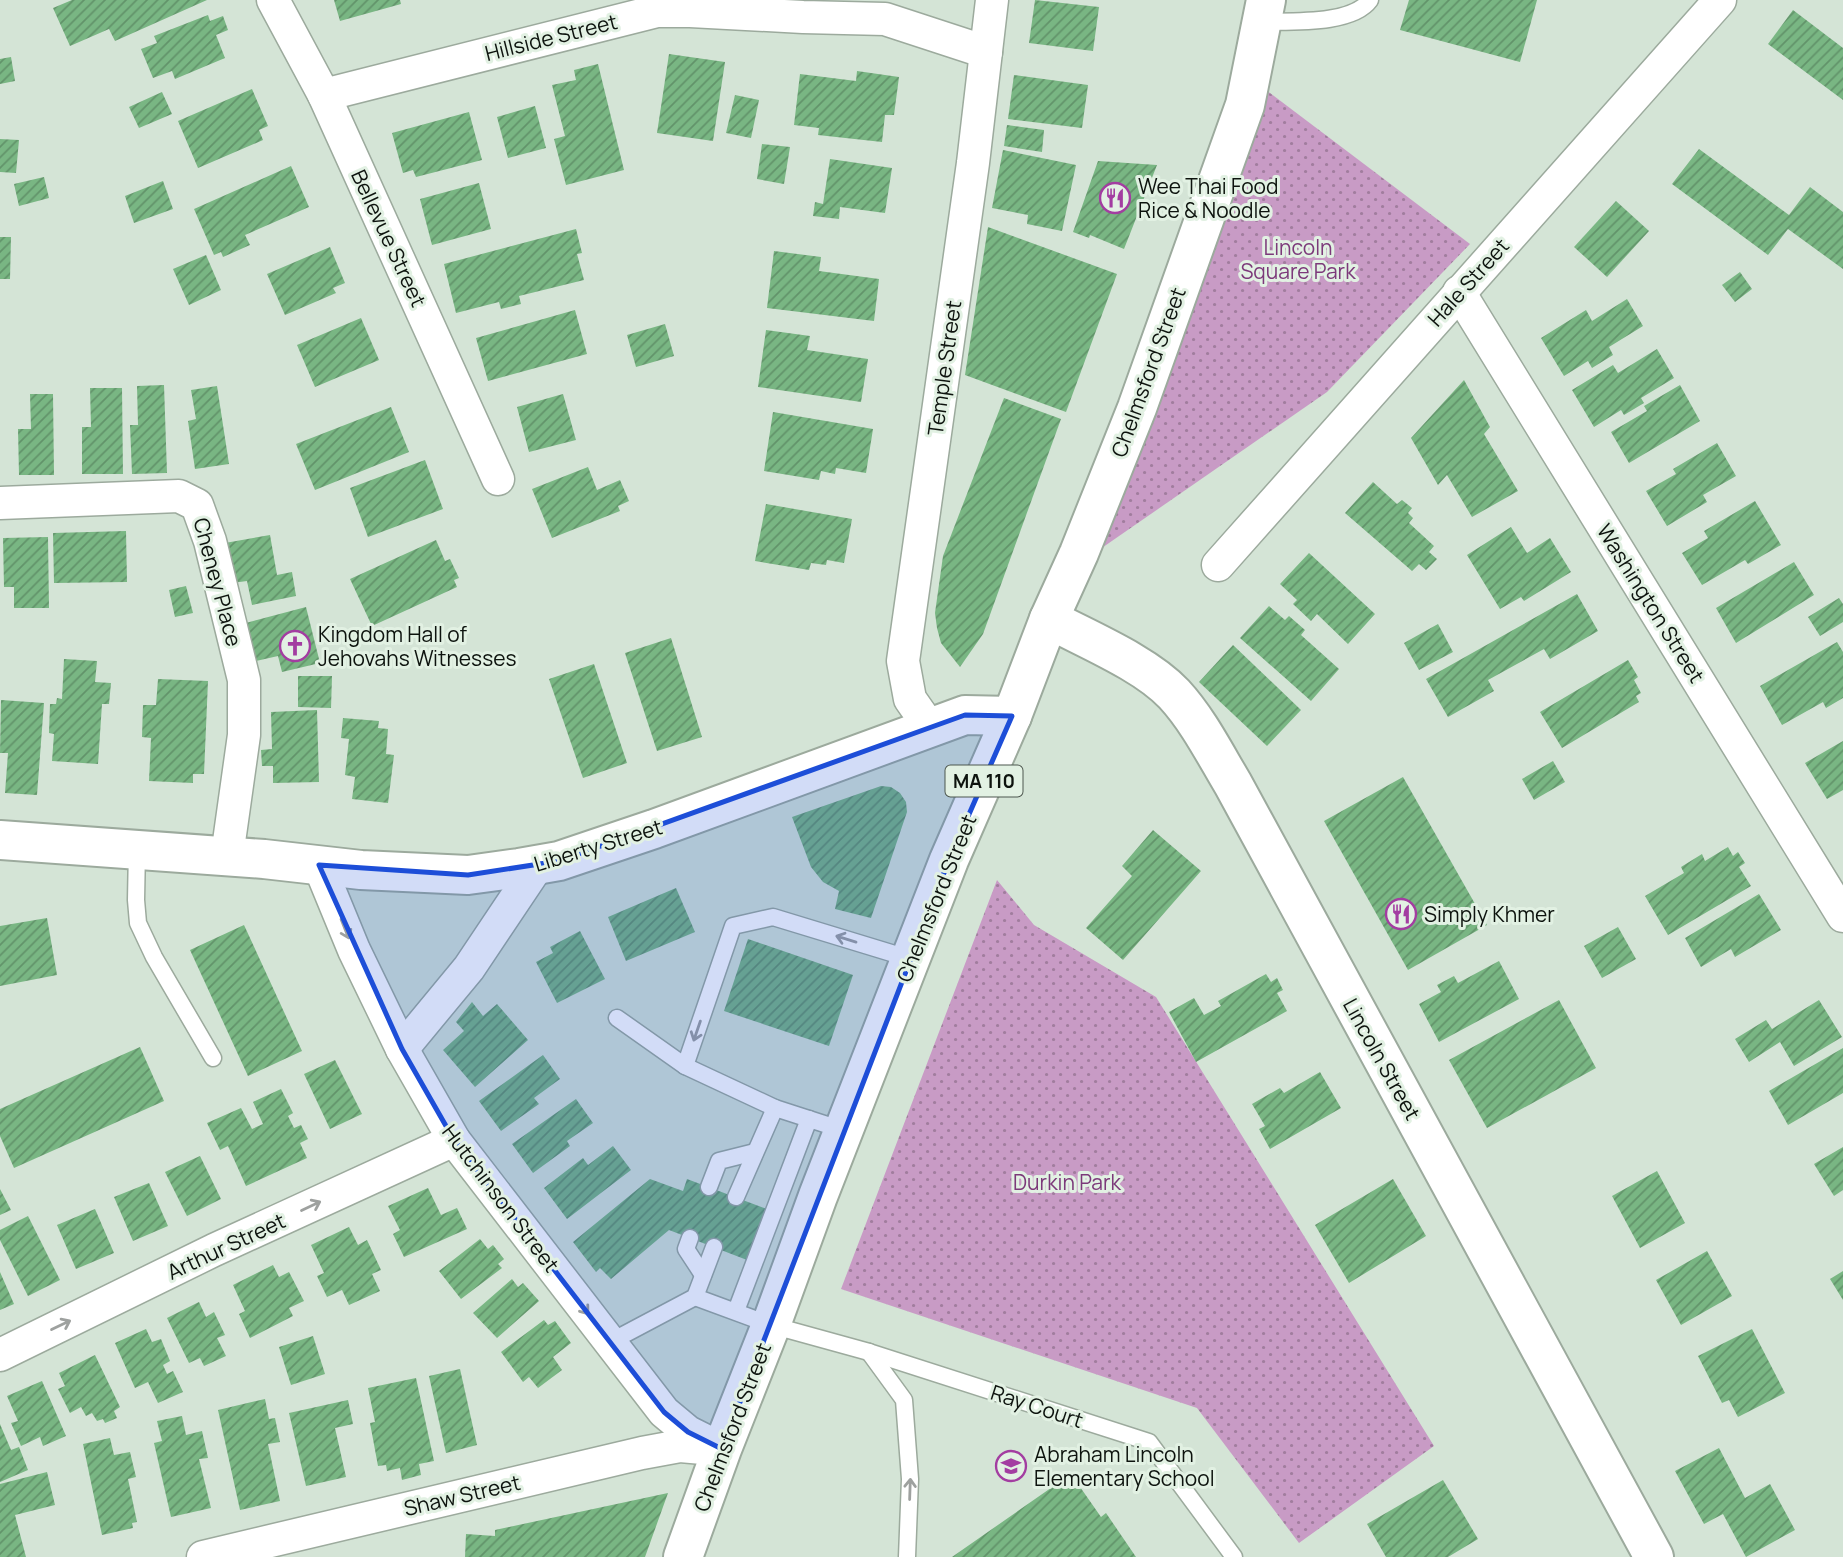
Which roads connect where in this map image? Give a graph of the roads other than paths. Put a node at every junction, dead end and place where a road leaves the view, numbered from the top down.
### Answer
1 (273, 0) edge
2 (992, 0) edge
3 (1370, 0) edge
4 (1720, 0) edge
5 (886, 10) edge
6 (1264, 11) edge
7 (986, 52) junction
8 (324, 95) junction
9 (1459, 292) junction
10 (498, 479) dead end
11 (0, 503) edge
12 (1218, 565) dead end
13 (1049, 619) junction
14 (1012, 716) junction
15 (931, 729) junction
16 (0, 840) edge
17 (137, 849) junction
18 (227, 856) junction
19 (319, 865) junction
20 (538, 865) junction
21 (1833, 878) edge
22 (1843, 916) edge
23 (911, 959) junction
24 (617, 1017) dead end
25 (402, 1049) junction
26 (213, 1058) dead end
27 (685, 1066) junction
28 (775, 1108) junction
29 (826, 1124) junction
30 (454, 1140) junction
31 (755, 1152) junction
32 (709, 1187) dead end
33 (736, 1197) dead end
34 (690, 1238) dead end
35 (714, 1247) dead end
36 (703, 1275) junction
37 (767, 1281) junction
38 (695, 1297) junction
39 (736, 1311) junction
40 (771, 1325) junction
41 (610, 1342) junction
42 (869, 1352) junction
43 (0, 1355) edge
44 (722, 1449) junction
45 (203, 1557) edge
46 (683, 1557) edge
47 (907, 1557) edge
48 (1234, 1557) edge
49 (1654, 1557) edge

1 - 8 street, Bellevue Street
2 - 7 street, Temple Street
3 - 6 lane
4 - 9 street, Hale Street
5 - 7 street, Hillside Street
5 - 8 street, Hillside Street
6 - 13 street, Chelmsford Street / MA 110
7 - 15 street, Temple Street
8 - 10 street, Bellevue Street
9 - 12 street, Hale Street
9 - 21 street, Washington Street
11 - 18 street, Cheney Place
13 - 14 street, Chelmsford Street / MA 110
13 - 49 street, Lincoln Street
14 - 15 street, Liberty Street
14 - 23 street, Chelmsford Street / MA 110
15 - 20 street, Liberty Street
16 - 17 street, Liberty Street
17 - 18 street, Liberty Street
17 - 26 lane
18 - 19 street, Liberty Street
19 - 20 street, Liberty Street
19 -> 25 street, Hutchinson Street
20 - 25 street
21 - 22 street, Washington Street
23 -> 27 lane
23 - 29 street, Chelmsford Street / MA 110
24 - 27 lane
25 - 30 street, Hutchinson Street
27 - 28 lane
28 - 29 lane
28 - 31 lane
29 - 37 street, Chelmsford Street / MA 110
30 -> 41 street, Hutchinson Street
43 -> 30 street, Arthur Street
31 - 32 lane
31 - 33 lane
34 - 36 lane
35 - 36 lane
36 - 38 lane
37 - 39 lane
37 - 40 street, Chelmsford Street / MA 110
38 - 39 lane, Ray Court
38 - 41 lane
39 - 40 lane, Ray Court
40 - 42 lane, Ray Court
40 - 44 street, Chelmsford Street / MA 110
41 - 44 street, Hutchinson Street
47 -> 42 lane
42 - 48 lane, Ray Court
44 - 45 street, Shaw Street
44 - 46 street, Chelmsford Street / MA 110

